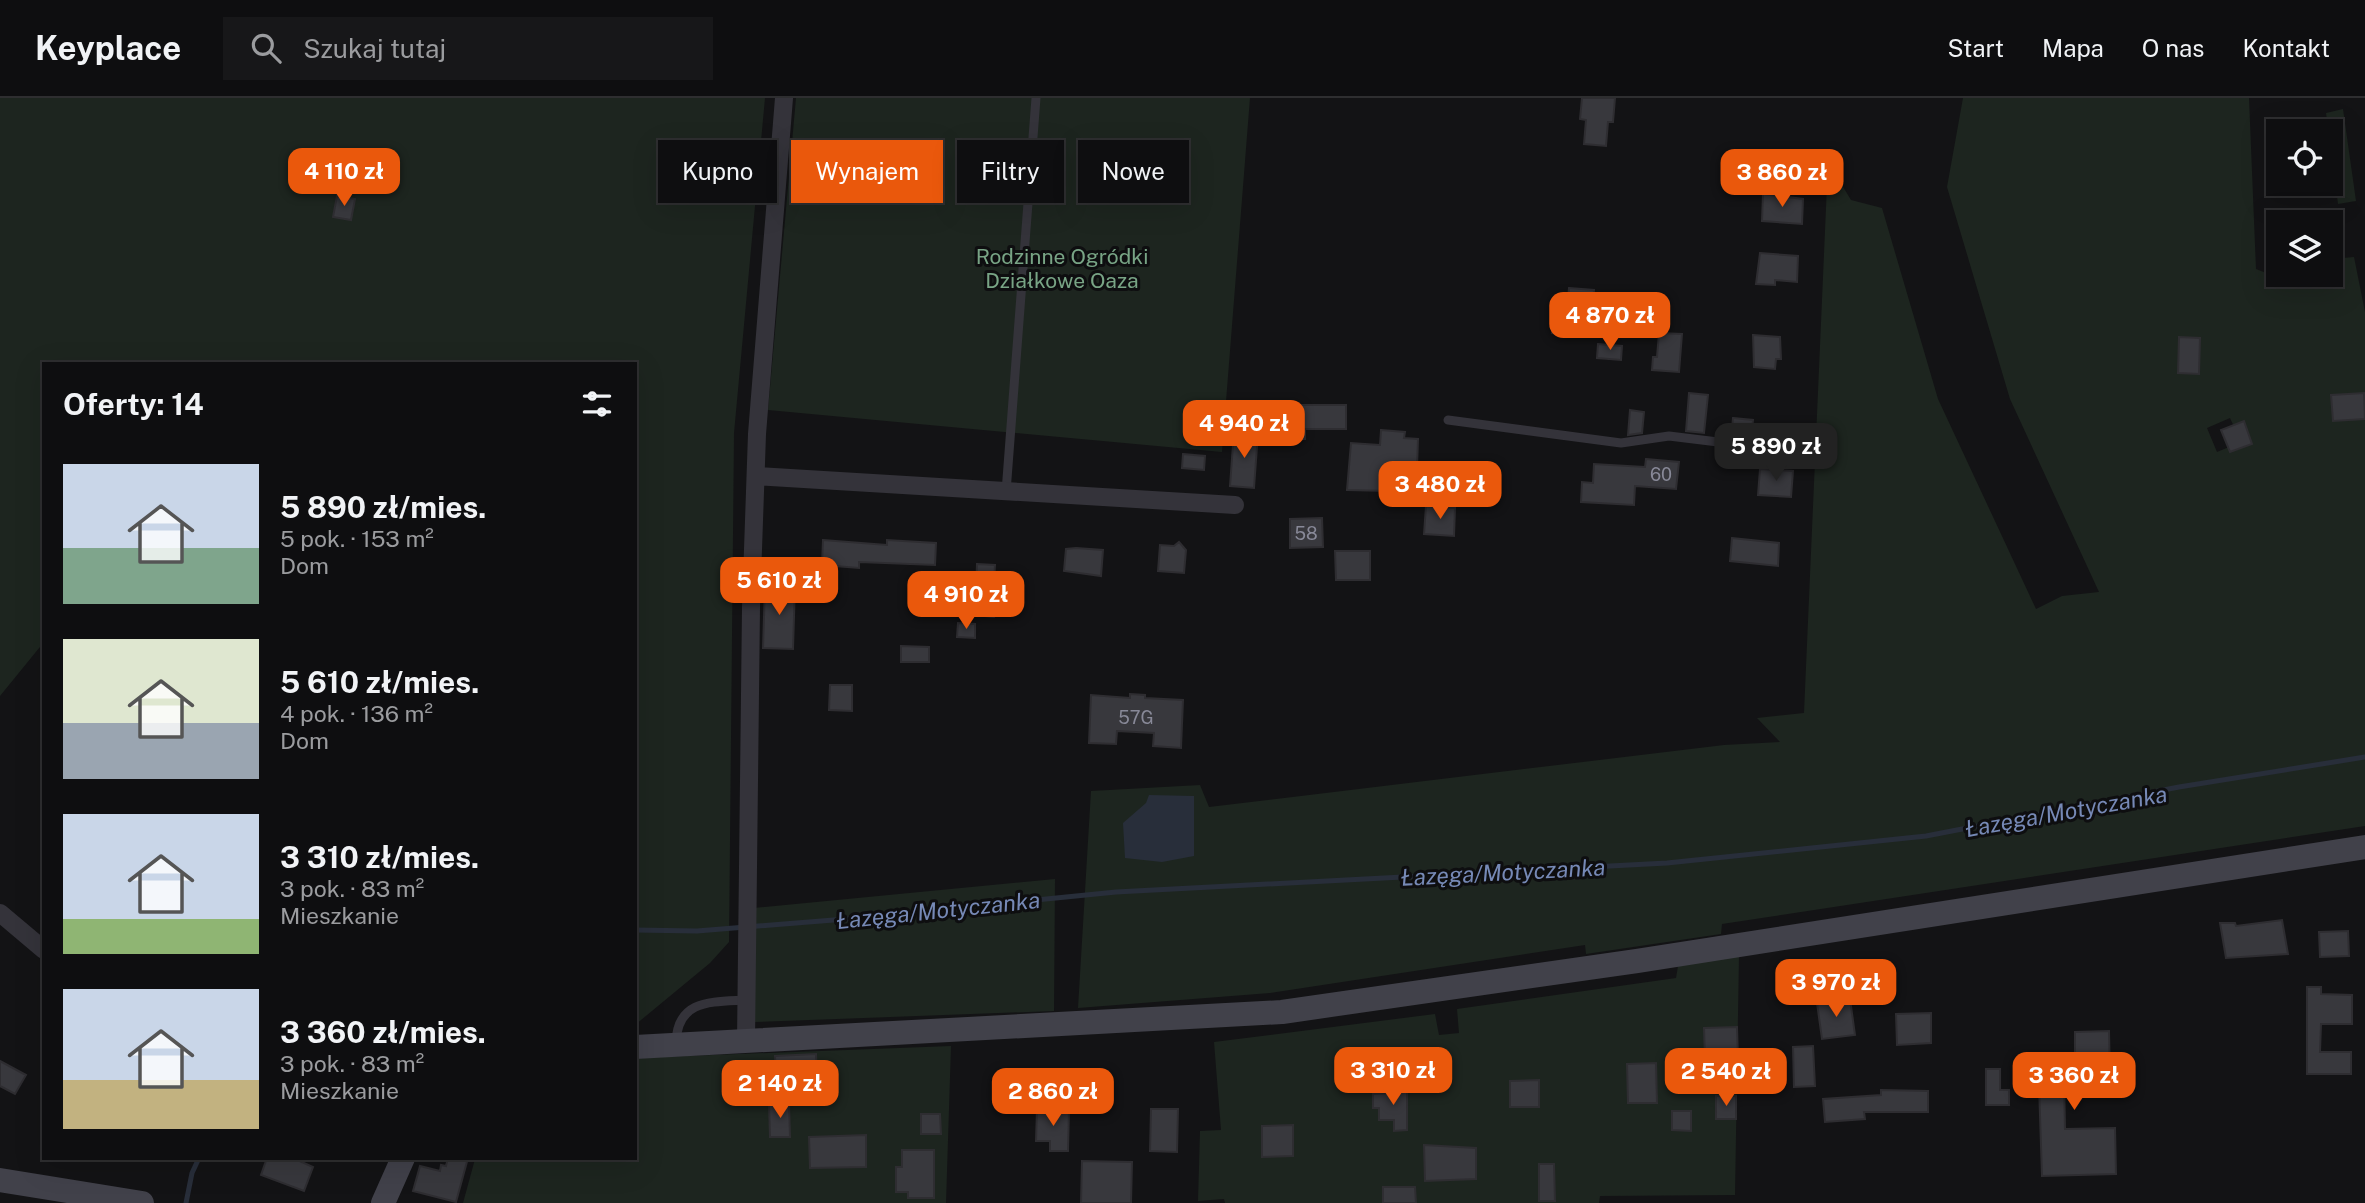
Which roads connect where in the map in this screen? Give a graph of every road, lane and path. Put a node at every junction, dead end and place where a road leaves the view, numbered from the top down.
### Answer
1 (784, 98) edge
2 (1036, 98) edge
3 (1448, 420) dead end
4 (1718, 442) dead end
5 (756, 476) junction
6 (1006, 492) junction
7 (1235, 505) dead end
8 (2365, 847) edge
9 (0, 912) edge
10 (42, 948) edge
11 (746, 1000) junction
12 (746, 1041) junction
13 (676, 1045) junction
14 (637, 1047) edge
15 (401, 1160) edge
16 (0, 1180) edge
17 (142, 1203) edge
18 (383, 1203) edge

1 - 5 street
2 - 6 lane
3 - 4 lane
5 - 6 street
5 - 11 street
6 - 7 street
8 - 12 street
9 - 10 street
11 - 12 street
11 - 13 lane
12 - 13 street
13 - 14 street
15 - 18 street
16 - 17 street

